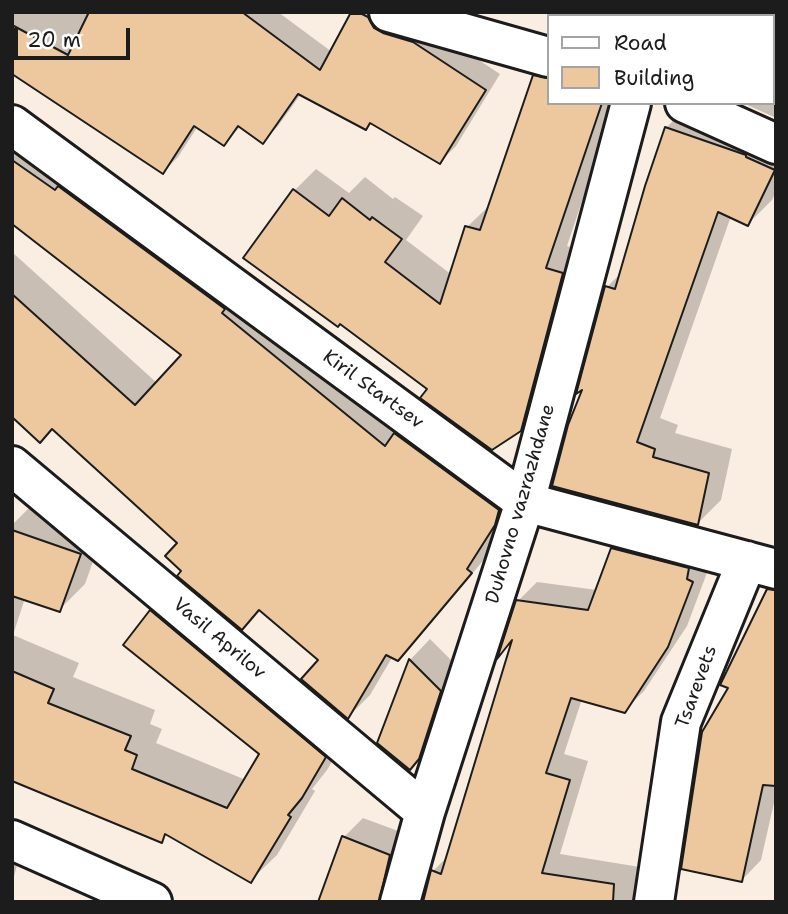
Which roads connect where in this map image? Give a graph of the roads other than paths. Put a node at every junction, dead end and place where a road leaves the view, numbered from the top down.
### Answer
1 (389, 12) edge
2 (546, 56) edge
3 (630, 105) edge
4 (689, 105) edge
5 (12, 125) edge
6 (776, 144) edge
7 (12, 466) edge
8 (525, 502) junction
9 (761, 565) edge
10 (425, 812) junction
11 (12, 840) edge
12 (152, 902) edge
13 (400, 902) edge
14 (654, 902) edge

1 - 2 street
3 - 8 street, Duhovno vazrazhdane
4 - 6 street
5 - 8 street, Kiril Startsev
7 - 10 street, Vasil Aprilov
8 - 9 street, Kiril Startsev
8 - 10 street, Duhovno vazrazhdane
9 - 14 street, Tsarevets
10 - 13 street, Duhovno vazrazhdane
11 - 12 street

